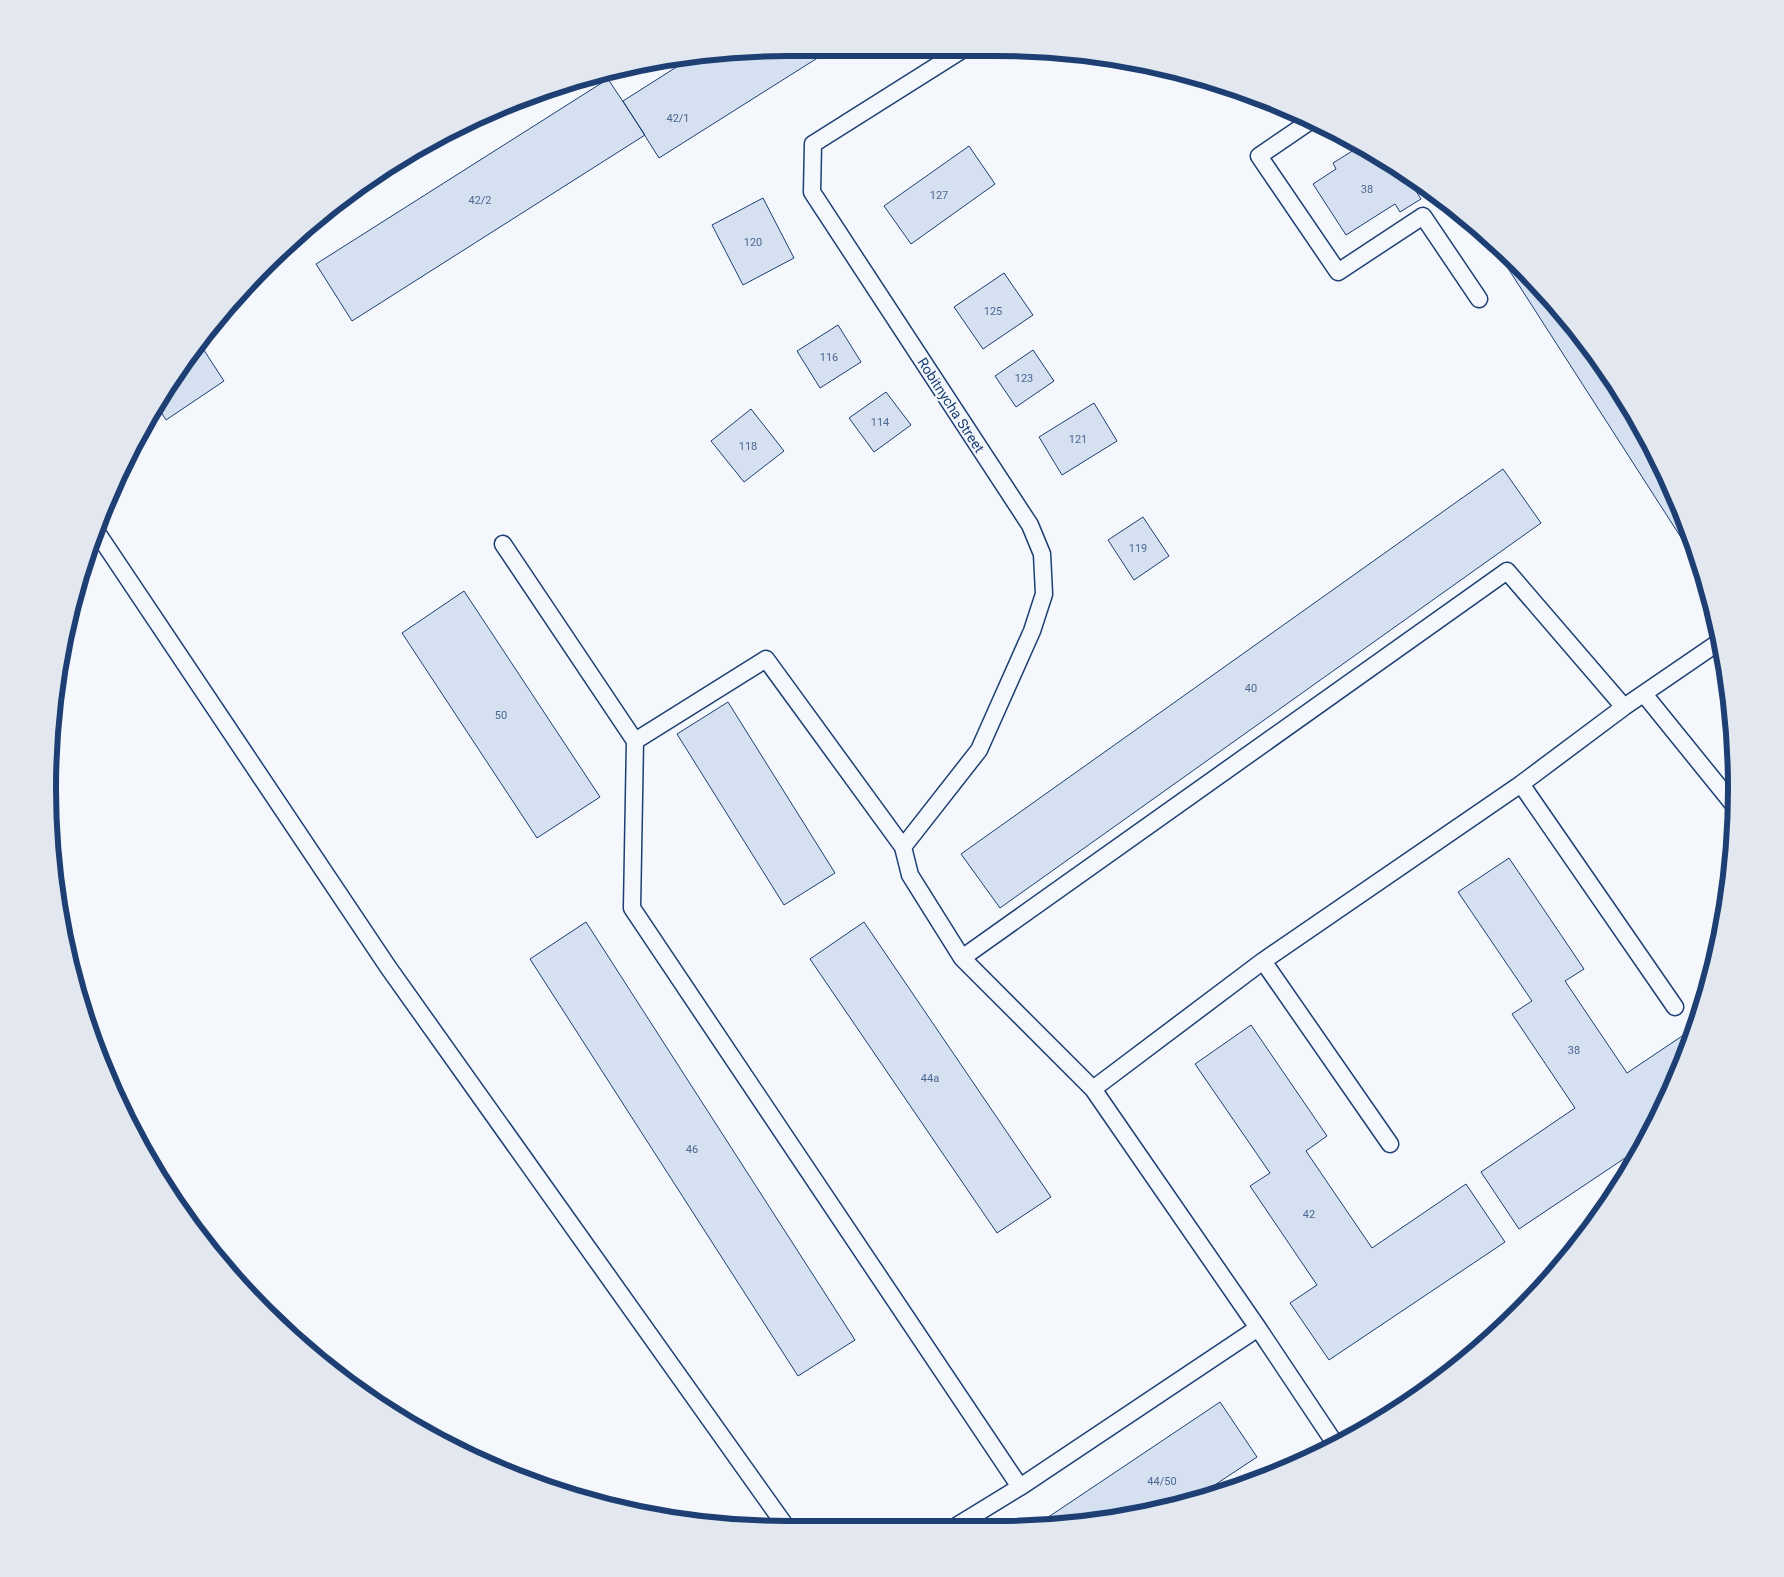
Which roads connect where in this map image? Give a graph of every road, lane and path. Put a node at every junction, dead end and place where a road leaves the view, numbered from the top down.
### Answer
1 (952, 56) edge
2 (1302, 124) edge
3 (1478, 299) dead end
4 (101, 538) edge
5 (503, 544) dead end
6 (1714, 646) edge
7 (1644, 694) junction
8 (1624, 707) junction
9 (635, 742) junction
10 (1521, 784) junction
11 (1728, 797) edge
12 (903, 847) junction
13 (962, 958) junction
14 (1264, 961) junction
15 (1675, 1007) dead end
16 (1093, 1089) junction
17 (1390, 1144) dead end
18 (1258, 1328) junction
19 (1332, 1439) edge
20 (1020, 1487) junction
21 (782, 1521) edge
22 (964, 1521) edge

1 - 12 lane, Robitnycha Street
2 - 3 lane
4 - 21 lane
5 - 9 lane
6 - 7 lane
7 - 8 lane
7 - 11 lane
8 - 10 lane
8 - 13 lane
9 - 12 lane
9 - 20 lane
10 - 14 lane
10 - 15 lane
12 - 13 lane
13 - 16 lane
14 - 16 lane
14 - 17 lane
16 - 18 lane
18 - 19 lane
18 - 20 lane
20 - 22 lane

